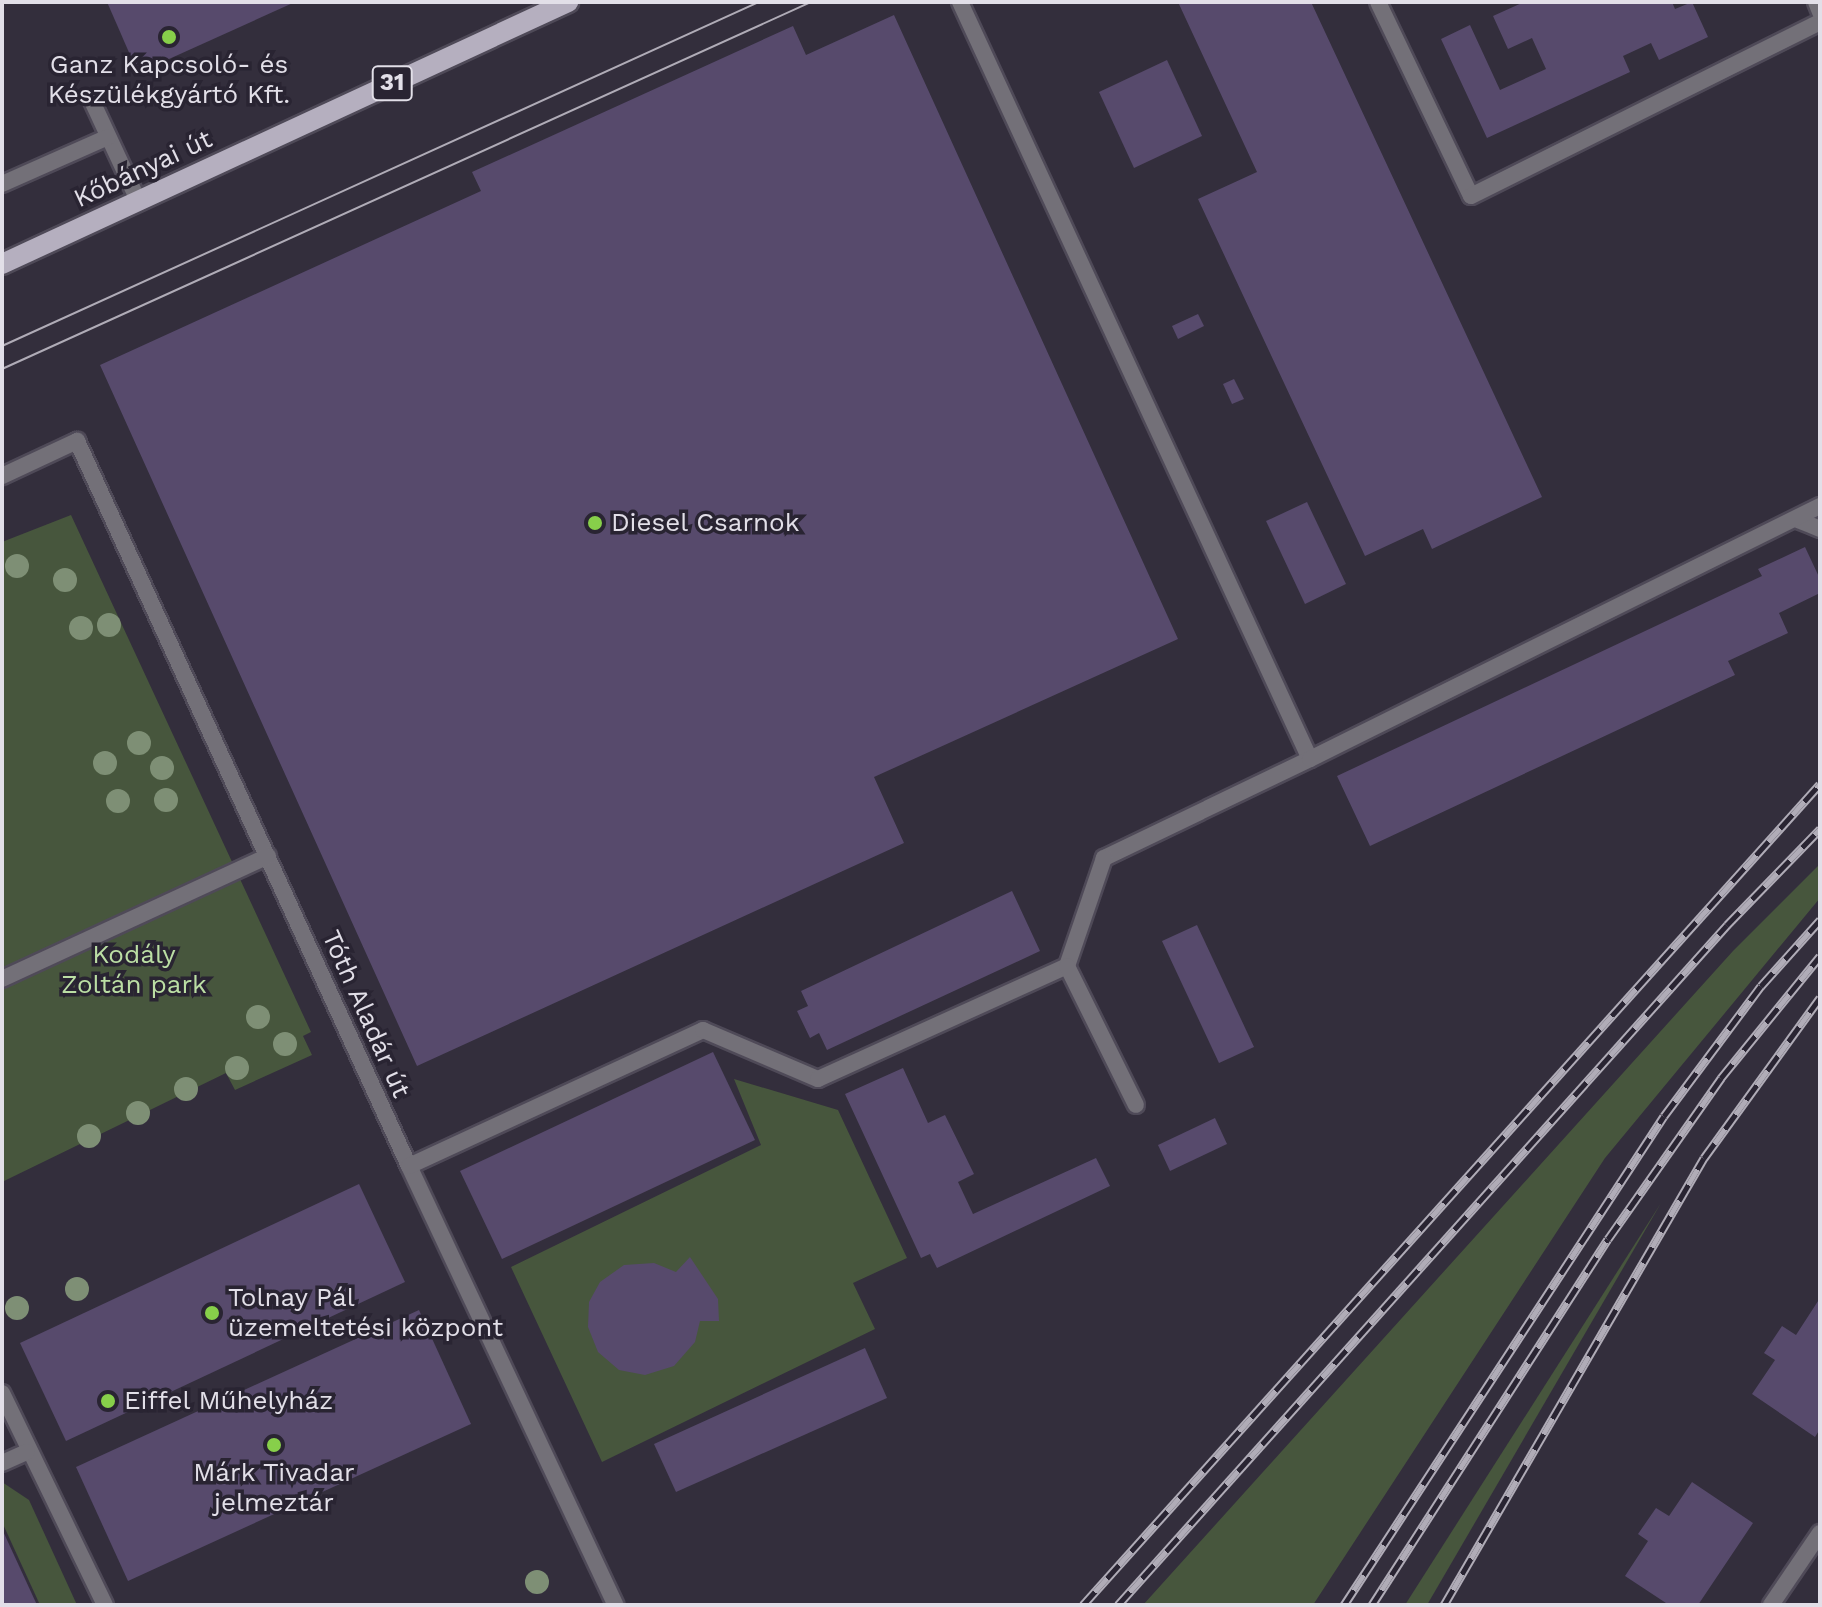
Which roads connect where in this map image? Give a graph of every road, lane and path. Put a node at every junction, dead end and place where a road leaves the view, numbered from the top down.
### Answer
1 (568, 2) edge
2 (960, 2) edge
3 (1378, 2) edge
4 (1816, 2) edge
5 (1820, 12) edge
6 (1820, 22) edge
7 (92, 101) dead end
8 (108, 137) junction
9 (2, 184) edge
10 (138, 200) junction
11 (6, 258) edge
12 (2, 476) edge
13 (1820, 506) edge
14 (1798, 520) junction
15 (1820, 529) edge
16 (1310, 759) junction
17 (268, 856) junction
18 (1067, 966) junction
19 (2, 979) edge
20 (1136, 1105) dead end
21 (409, 1166) junction
22 (2, 1393) edge
23 (27, 1452) junction
24 (2, 1463) edge
25 (1820, 1533) edge
26 (105, 1605) edge
27 (616, 1605) edge
28 (1771, 1605) edge

1 - 10 main road, Kőbányai út / 31
2 - 16 street
3 - 6 street
4 - 5 street
7 - 8 street
8 - 9 street
8 - 10 street
10 - 11 main road, Kőbányai út / 31
12 - 17 street, Tóth Aladár út
13 - 14 street
14 - 15 street
14 - 16 street
16 - 18 street
17 - 19 street
17 - 21 street, Tóth Aladár út
18 - 20 street
18 - 21 street
21 - 27 street, Tóth Aladár út
22 - 23 street
23 - 24 street
23 - 26 street
25 - 28 street

